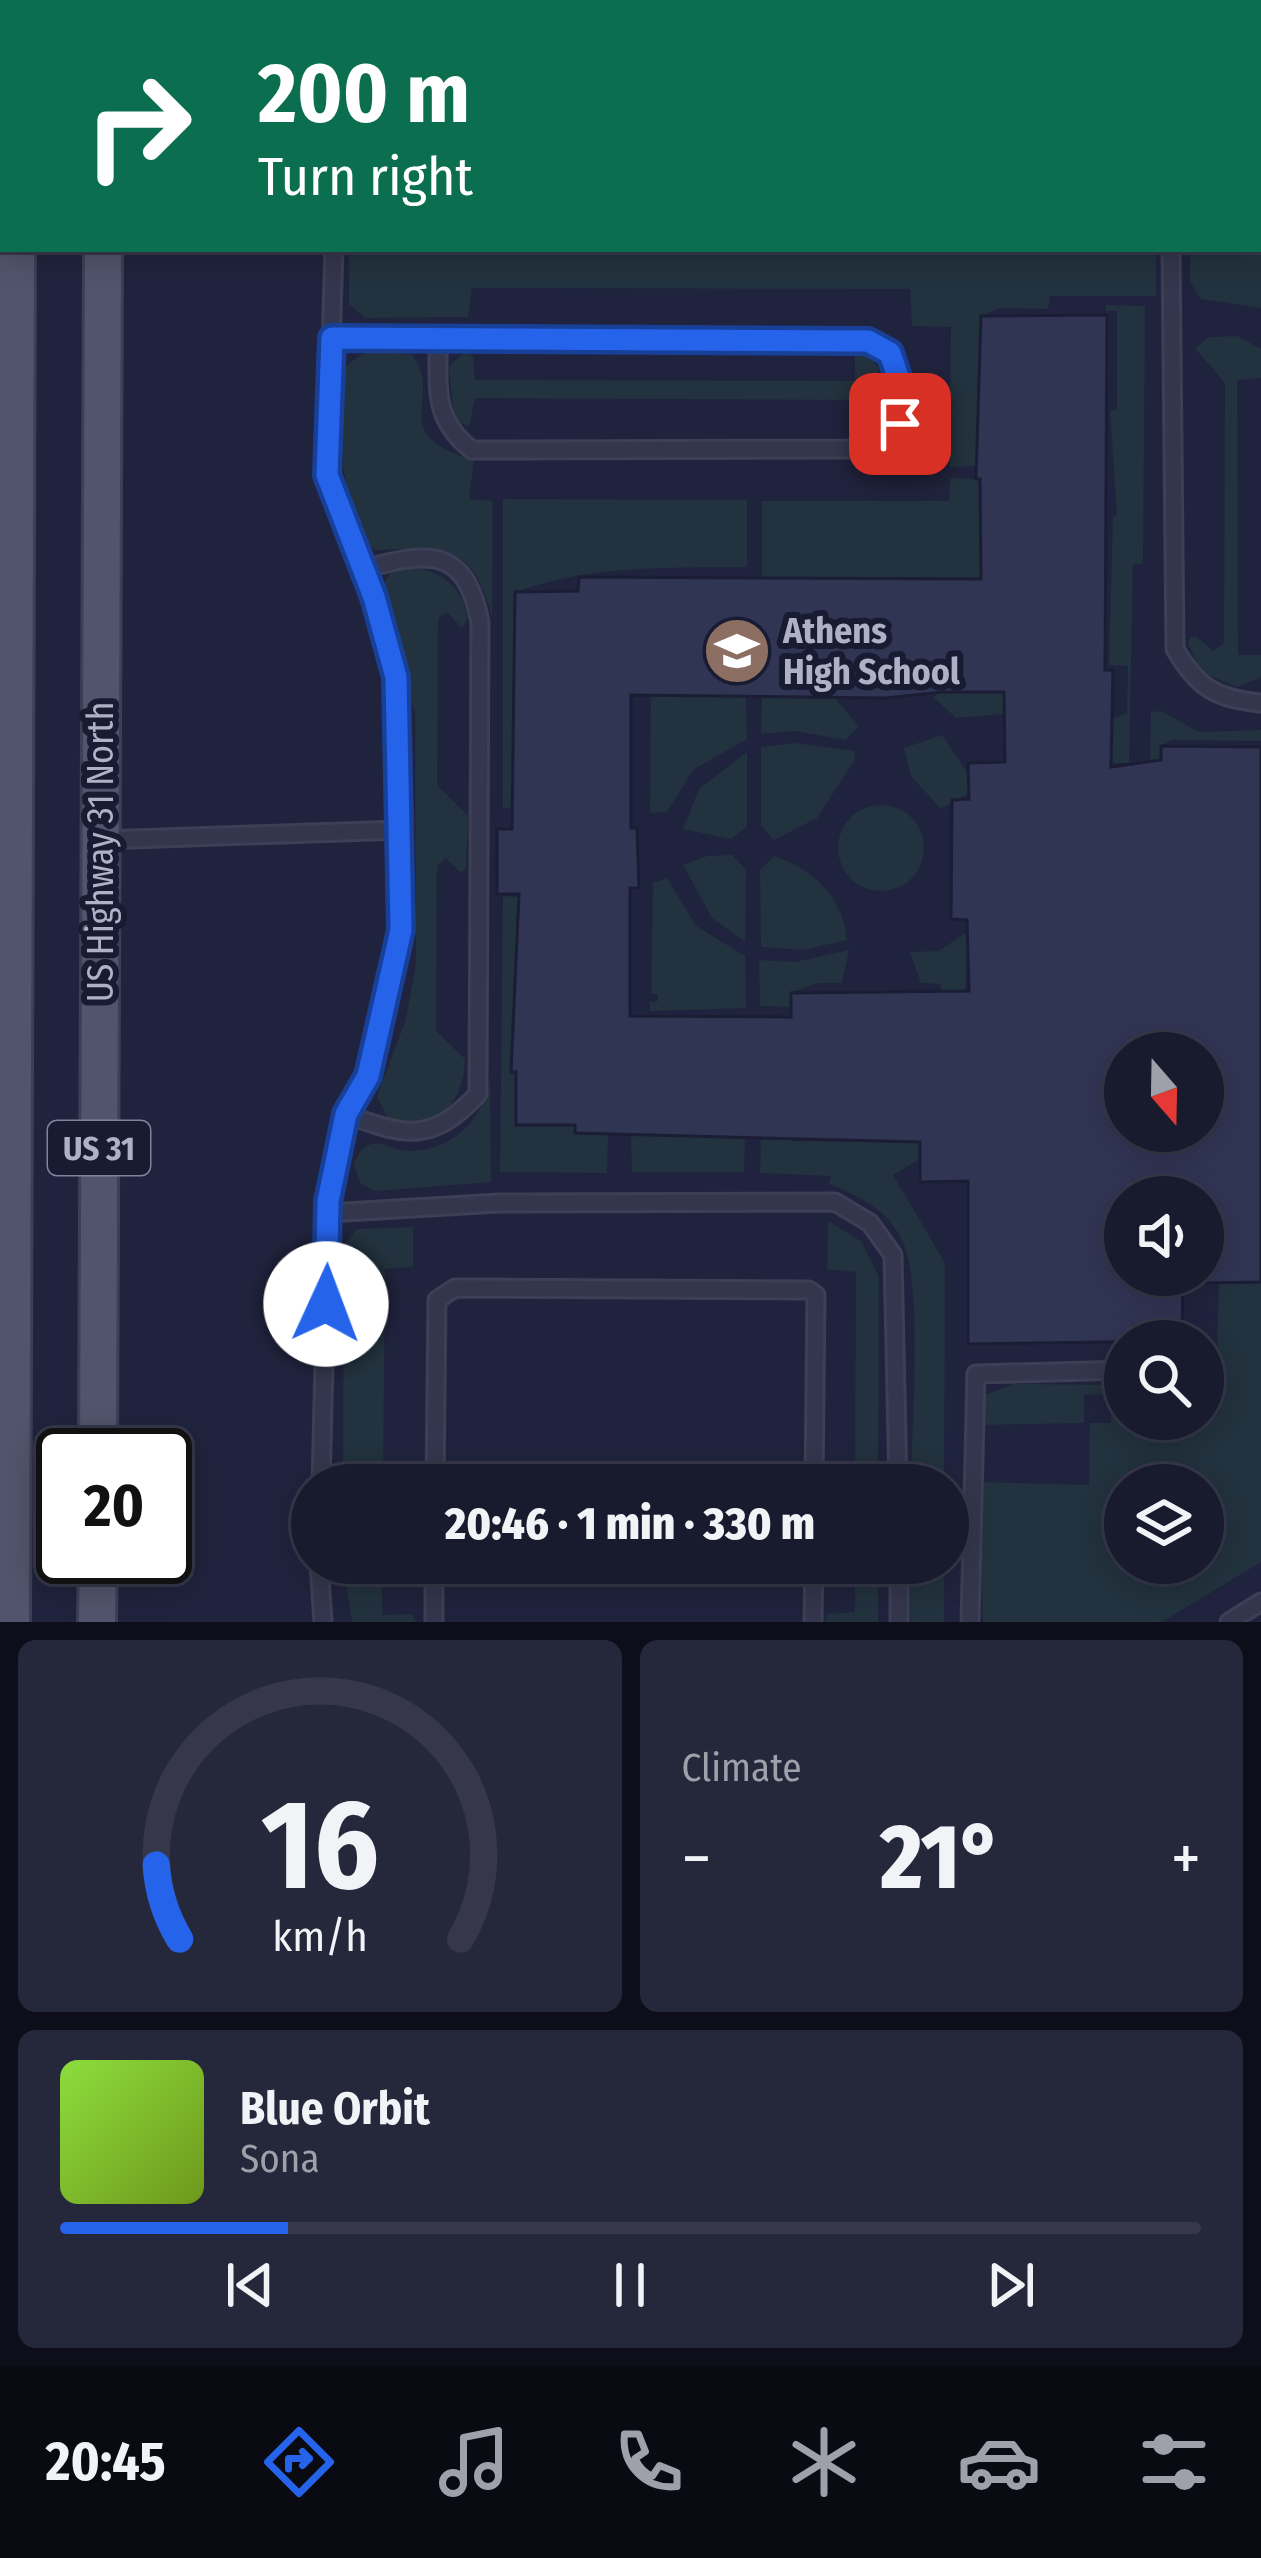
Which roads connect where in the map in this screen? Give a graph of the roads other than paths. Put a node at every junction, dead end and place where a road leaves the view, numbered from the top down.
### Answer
1 (16, 252) edge
2 (103, 252) edge
3 (334, 252) edge
4 (1171, 252) edge
5 (332, 338) junction
6 (437, 338) junction
7 (363, 569) junction
8 (1261, 703) edge
9 (399, 830) junction
10 (100, 841) junction
11 (346, 1114) junction
12 (328, 1214) junction
13 (1104, 1371) edge
14 (98, 1428) edge
15 (322, 1464) edge
16 (435, 1464) edge
17 (814, 1464) edge
18 (897, 1464) edge
19 (98, 1584) edge
20 (320, 1584) edge
21 (434, 1584) edge
22 (814, 1584) edge
23 (899, 1584) edge
24 (1261, 1602) edge
25 (10, 1622) edge
26 (98, 1622) edge
27 (323, 1622) edge
28 (434, 1622) edge
29 (813, 1622) edge
30 (899, 1622) edge
31 (970, 1622) edge
32 (1229, 1622) edge

1 - 25 main road, US 31
2 - 10 main road, US Highway 31 North / US 31
3 - 5 lane
4 - 8 lane
5 - 6 lane
5 - 7 lane
6 - 6 lane
7 - 9 lane
7 - 11 lane
9 - 10 lane
9 - 11 lane
10 - 14 main road, US Highway 31 North / US 31
11 - 12 lane
12 - 15 lane
12 - 18 lane
13 - 31 lane
16 - 17 lane
19 - 26 main road
20 - 27 lane
21 - 28 lane
22 - 29 lane
23 - 30 lane
24 - 32 lane

